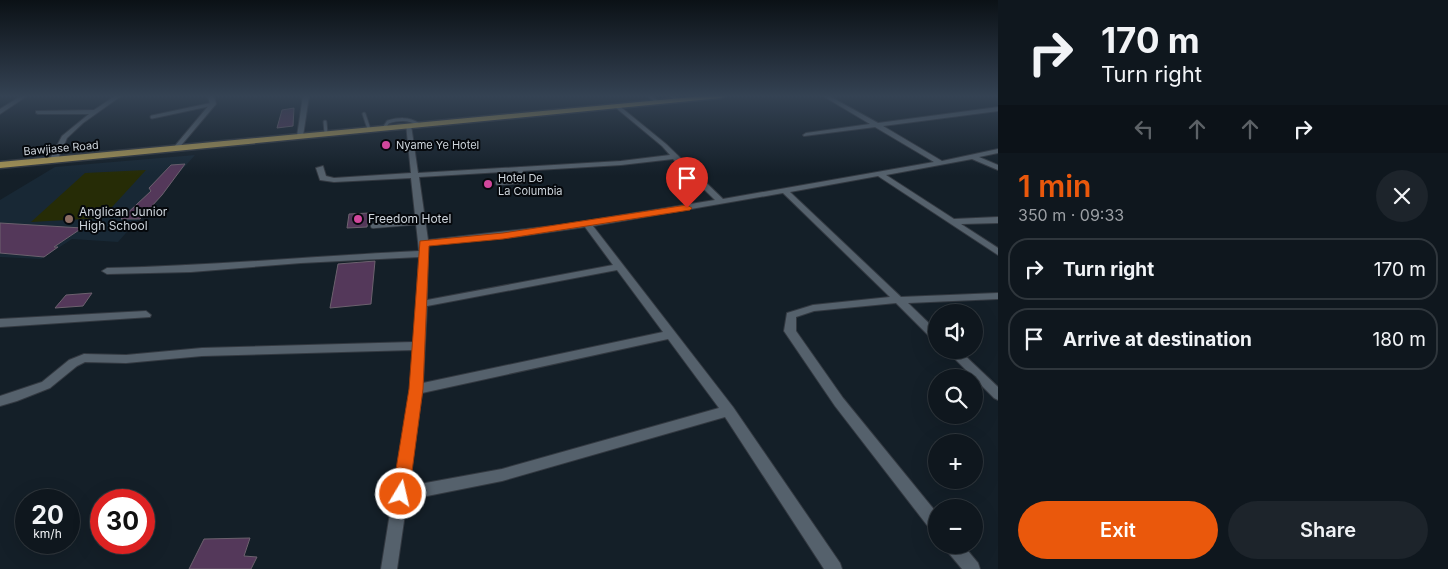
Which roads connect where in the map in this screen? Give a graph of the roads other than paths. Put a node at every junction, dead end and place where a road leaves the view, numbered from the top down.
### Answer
1 (325, 122) dead end
2 (82, 123) edge
3 (197, 123) edge
4 (302, 123) edge
5 (367, 123) edge
6 (439, 123) edge
7 (637, 123) edge
8 (872, 123) edge
9 (904, 123) edge
10 (413, 125) junction
11 (878, 126) junction
12 (369, 129) junction
13 (326, 133) junction
14 (806, 135) dead end
15 (300, 136) junction
16 (176, 148) junction
17 (998, 151) edge
18 (971, 156) junction
19 (675, 158) junction
20 (54, 160) junction
21 (941, 163) junction
22 (0, 165) edge
23 (320, 168) dead end
24 (998, 168) edge
25 (519, 169) junction
26 (880, 174) junction
27 (414, 176) junction
28 (498, 183) dead end
29 (784, 190) junction
30 (722, 202) junction
31 (998, 220) edge
32 (421, 222) junction
33 (952, 222) junction
34 (587, 224) junction
35 (373, 226) dead end
36 (424, 249) junction
37 (998, 252) edge
38 (620, 267) junction
39 (106, 271) dead end
40 (998, 296) edge
41 (897, 300) junction
42 (422, 304) junction
43 (146, 316) dead end
44 (0, 324) edge
45 (928, 329) edge
46 (669, 335) junction
47 (419, 346) junction
48 (961, 359) edge
49 (416, 389) junction
50 (998, 395) edge
51 (0, 401) edge
52 (728, 411) junction
53 (401, 494) junction
54 (928, 514) edge
55 (960, 554) edge
56 (388, 569) edge
57 (834, 569) edge
58 (972, 569) edge

1 - 13 lane
2 - 20 street
3 - 16 street
4 - 15 street
5 - 12 lane
6 - 10 main road, Bawjiase Road
7 - 19 street
8 - 11 street
9 - 11 street
10 - 12 main road, Bawjiase Road
10 - 27 street
11 - 14 street
11 - 21 street
12 - 13 main road, Bawjiase Road
13 - 15 main road, Bawjiase Road
15 - 16 main road, Bawjiase Road
16 - 20 main road, Bawjiase Road
17 - 18 street
18 - 21 street
18 - 24 street
19 - 25 street
19 - 30 street
20 - 22 main road, Bawjiase Road
21 - 26 street
23 - 27 street
25 - 27 street
25 - 28 lane
26 - 29 street
26 - 33 street
27 - 32 street
29 - 30 street
29 - 41 street
30 - 34 street
31 - 33 street
32 - 35 lane
32 - 36 street
33 - 37 street
34 - 36 street
34 - 38 street
36 - 39 street
36 - 42 street
38 - 42 street
38 - 46 street
40 - 41 street
41 - 45 street
41 - 54 street
42 - 47 street
43 - 44 street
46 - 49 street
46 - 52 street
47 - 49 street
47 - 51 street
48 - 50 street
49 - 53 street
52 - 53 street
52 - 57 street
53 - 56 street
55 - 58 street

